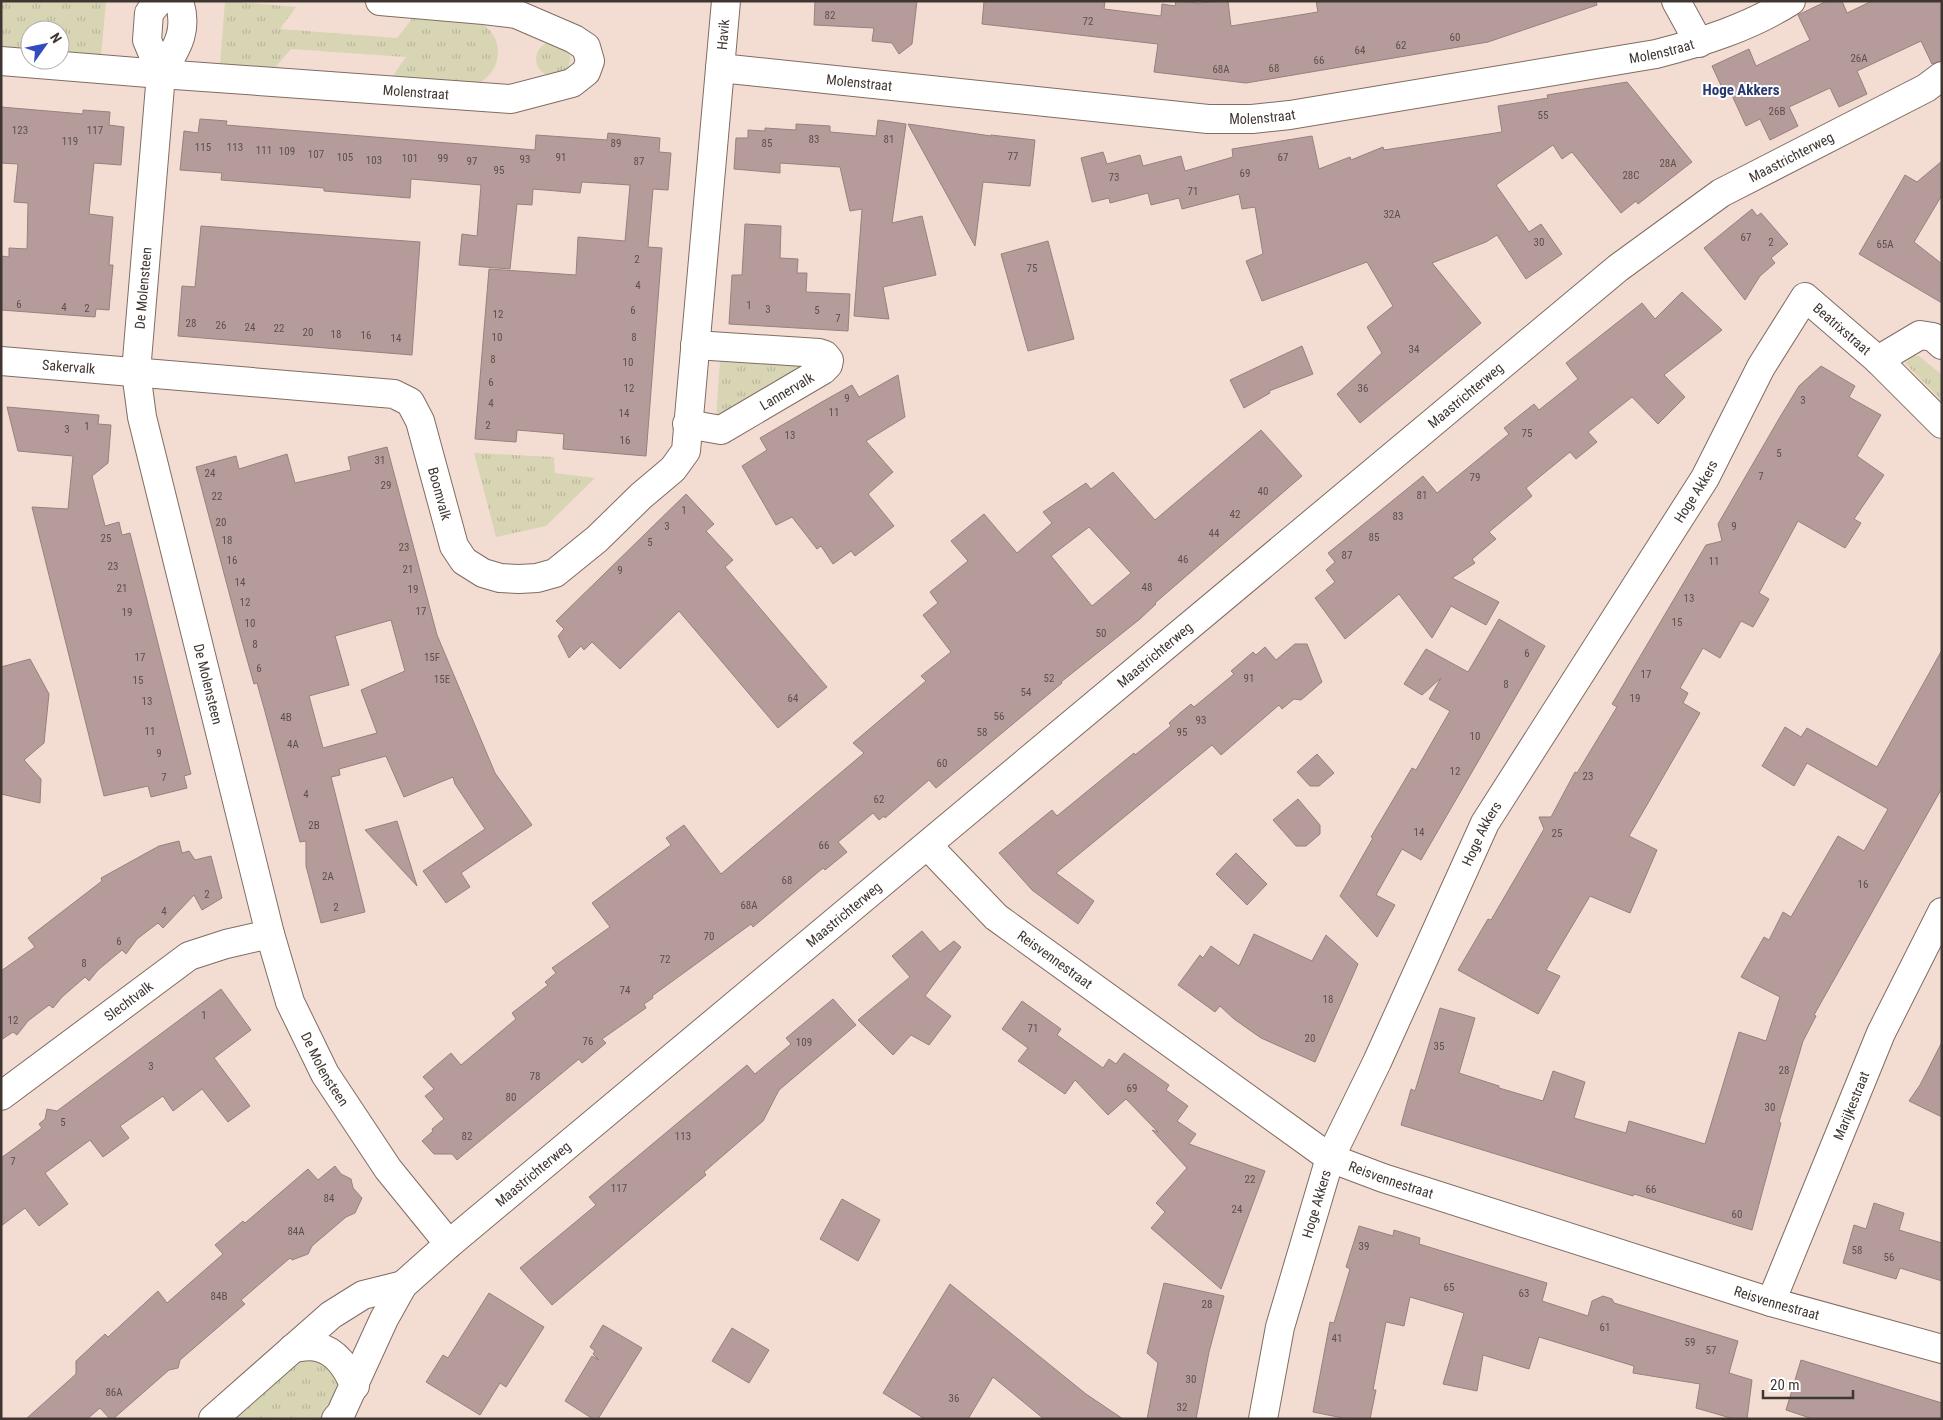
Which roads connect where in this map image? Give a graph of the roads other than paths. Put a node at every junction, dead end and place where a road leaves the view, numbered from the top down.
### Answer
1 (159, 1) edge
2 (179, 1) edge
3 (380, 1) edge
4 (726, 1) edge
5 (1676, 1) edge
6 (1791, 1) edge
7 (1698, 43) junction
8 (1, 61) edge
9 (720, 68) junction
10 (161, 74) junction
11 (1942, 76) edge
12 (1805, 297) joint
13 (695, 345) junction
14 (1942, 345) edge
15 (1878, 360) junction
16 (1, 361) edge
17 (136, 372) junction
18 (688, 424) junction
19 (1942, 424) edge
20 (928, 846) junction
21 (1942, 912) edge
22 (270, 934) junction
23 (1, 1096) edge
24 (1330, 1158) junction
25 (449, 1244) junction
26 (403, 1285) junction
27 (1771, 1302) junction
28 (293, 1348) junction
29 (1942, 1349) edge
30 (355, 1386) junction
31 (213, 1419) edge
32 (336, 1419) edge
33 (1263, 1419) edge

1 - 10 street
2 - 10 street
3 - 10 street, Molenstraat
4 - 9 street, Havik
5 - 7 street
6 - 7 street, Molenstraat
7 - 9 street, Molenstraat
8 - 10 street, Molenstraat
9 - 13 street
10 - 17 street, De Molensteen
11 - 20 street, Maastrichterweg
12 - 15 street, Beatrixstraat
12 - 24 street, Hoge Akkers
13 - 18 street
13 - 18 street, Lannervalk
14 - 15 street, Beatrixstraat
15 - 19 street, Beatrixstraat
16 - 17 street, Sakervalk
17 - 18 street, Boomvalk
17 - 22 street, De Molensteen
20 - 24 street, Reisvennestraat
20 - 25 street, Maastrichterweg
21 - 27 street, Marijkestraat
22 - 23 street, Slechtvalk
22 - 25 street, De Molensteen
24 - 27 street, Reisvennestraat
24 - 33 street, Hoge Akkers
25 - 26 street, Maastrichterweg
26 - 28 street, Maastrichterweg
26 - 30 street, Maastrichterweg
27 - 29 street, Reisvennestraat
28 - 30 street
28 - 31 street, Maastrichterweg
30 - 32 street, Maastrichterweg

